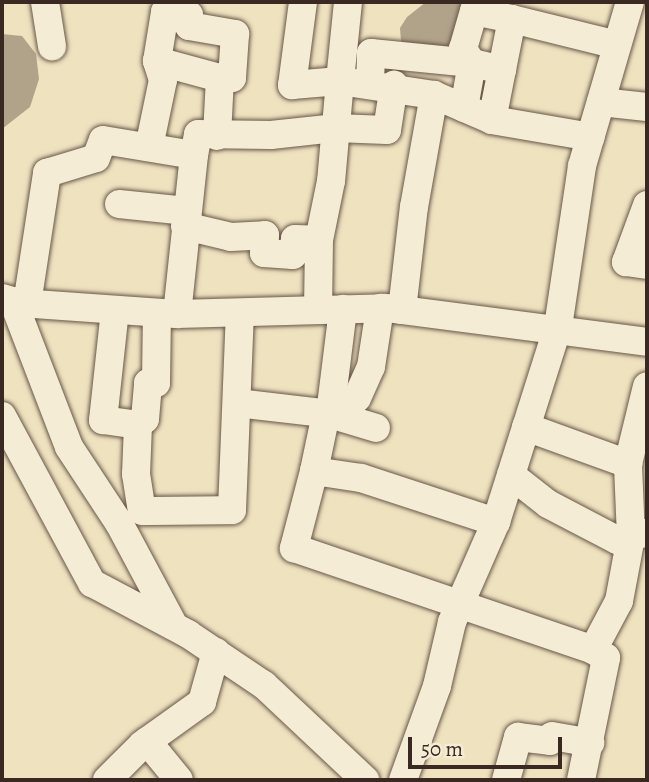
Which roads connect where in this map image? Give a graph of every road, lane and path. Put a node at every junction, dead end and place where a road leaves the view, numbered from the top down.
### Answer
1 (45, 2) edge
2 (630, 2) edge
3 (303, 5) edge
4 (347, 7) edge
5 (512, 19) junction
6 (617, 45) junction
7 (52, 46) dead end
8 (157, 61) junction
9 (472, 63) junction
10 (502, 70) junction
11 (220, 78) junction
12 (340, 81) junction
13 (382, 84) junction
14 (435, 95) junction
15 (601, 102) junction
16 (647, 107) edge
17 (464, 108) junction
18 (492, 120) junction
19 (335, 128) junction
20 (217, 136) junction
21 (591, 137) junction
22 (149, 147) junction
23 (194, 155) junction
24 (119, 204) dead end
25 (647, 205) edge
26 (186, 219) junction
27 (319, 240) junction
28 (647, 265) edge
29 (14, 301) edge
30 (330, 309) junction
31 (391, 309) junction
32 (115, 310) junction
33 (167, 313) junction
34 (240, 313) junction
35 (558, 327) junction
36 (647, 342) edge
37 (647, 386) edge
38 (237, 403) junction
39 (328, 414) junction
40 (2, 416) edge
41 (138, 425) junction
42 (526, 427) junction
43 (376, 428) dead end
44 (633, 465) edge
45 (314, 471) junction
46 (511, 475) junction
47 (496, 522) junction
48 (639, 535) edge
49 (459, 606) junction
50 (174, 626) junction
51 (593, 650) junction
52 (216, 652) junction
53 (147, 741) junction
54 (590, 743) junction
55 (107, 780) edge
56 (179, 780) edge
57 (365, 780) edge
58 (403, 780) edge
59 (506, 780) edge
60 (581, 780) edge

1 - 7 street
2 - 6 street
3 - 4 street
3 - 12 street
4 - 12 street
5 - 6 street
5 - 9 street
5 - 10 street
6 - 15 street
8 - 11 street
8 - 11 street
8 - 22 street
9 - 10 street
9 - 13 street
9 - 17 street
10 - 18 street
11 - 20 street
12 - 13 street
12 - 19 street
13 - 14 street
13 - 19 street
14 - 17 street
14 - 31 street
15 - 16 street
15 - 21 street
17 - 18 street
18 - 21 street
19 - 20 street
19 - 27 street
20 - 23 street
21 - 35 street
22 - 23 street
22 - 29 street
23 - 26 street
24 - 26 street
25 - 28 street
26 - 27 street
26 - 33 street
27 - 30 street
29 - 32 street
29 - 50 street
30 - 31 street
30 - 34 street
30 - 39 street
31 - 35 street
31 - 39 street
32 - 33 street
32 - 41 street
33 - 34 street
33 - 41 street
34 - 38 street
35 - 36 street
35 - 42 street
37 - 44 street
38 - 39 street
38 - 41 street
39 - 43 street
39 - 45 street
40 - 50 street
42 - 44 street
42 - 46 street
44 - 48 street
45 - 47 street
45 - 49 street
46 - 47 street
46 - 48 street
47 - 49 street
48 - 51 street
49 - 51 street
49 - 58 street
50 - 52 street
51 - 54 street
52 - 53 street
52 - 57 street
53 - 55 street
53 - 56 street
54 - 59 street
54 - 60 street

